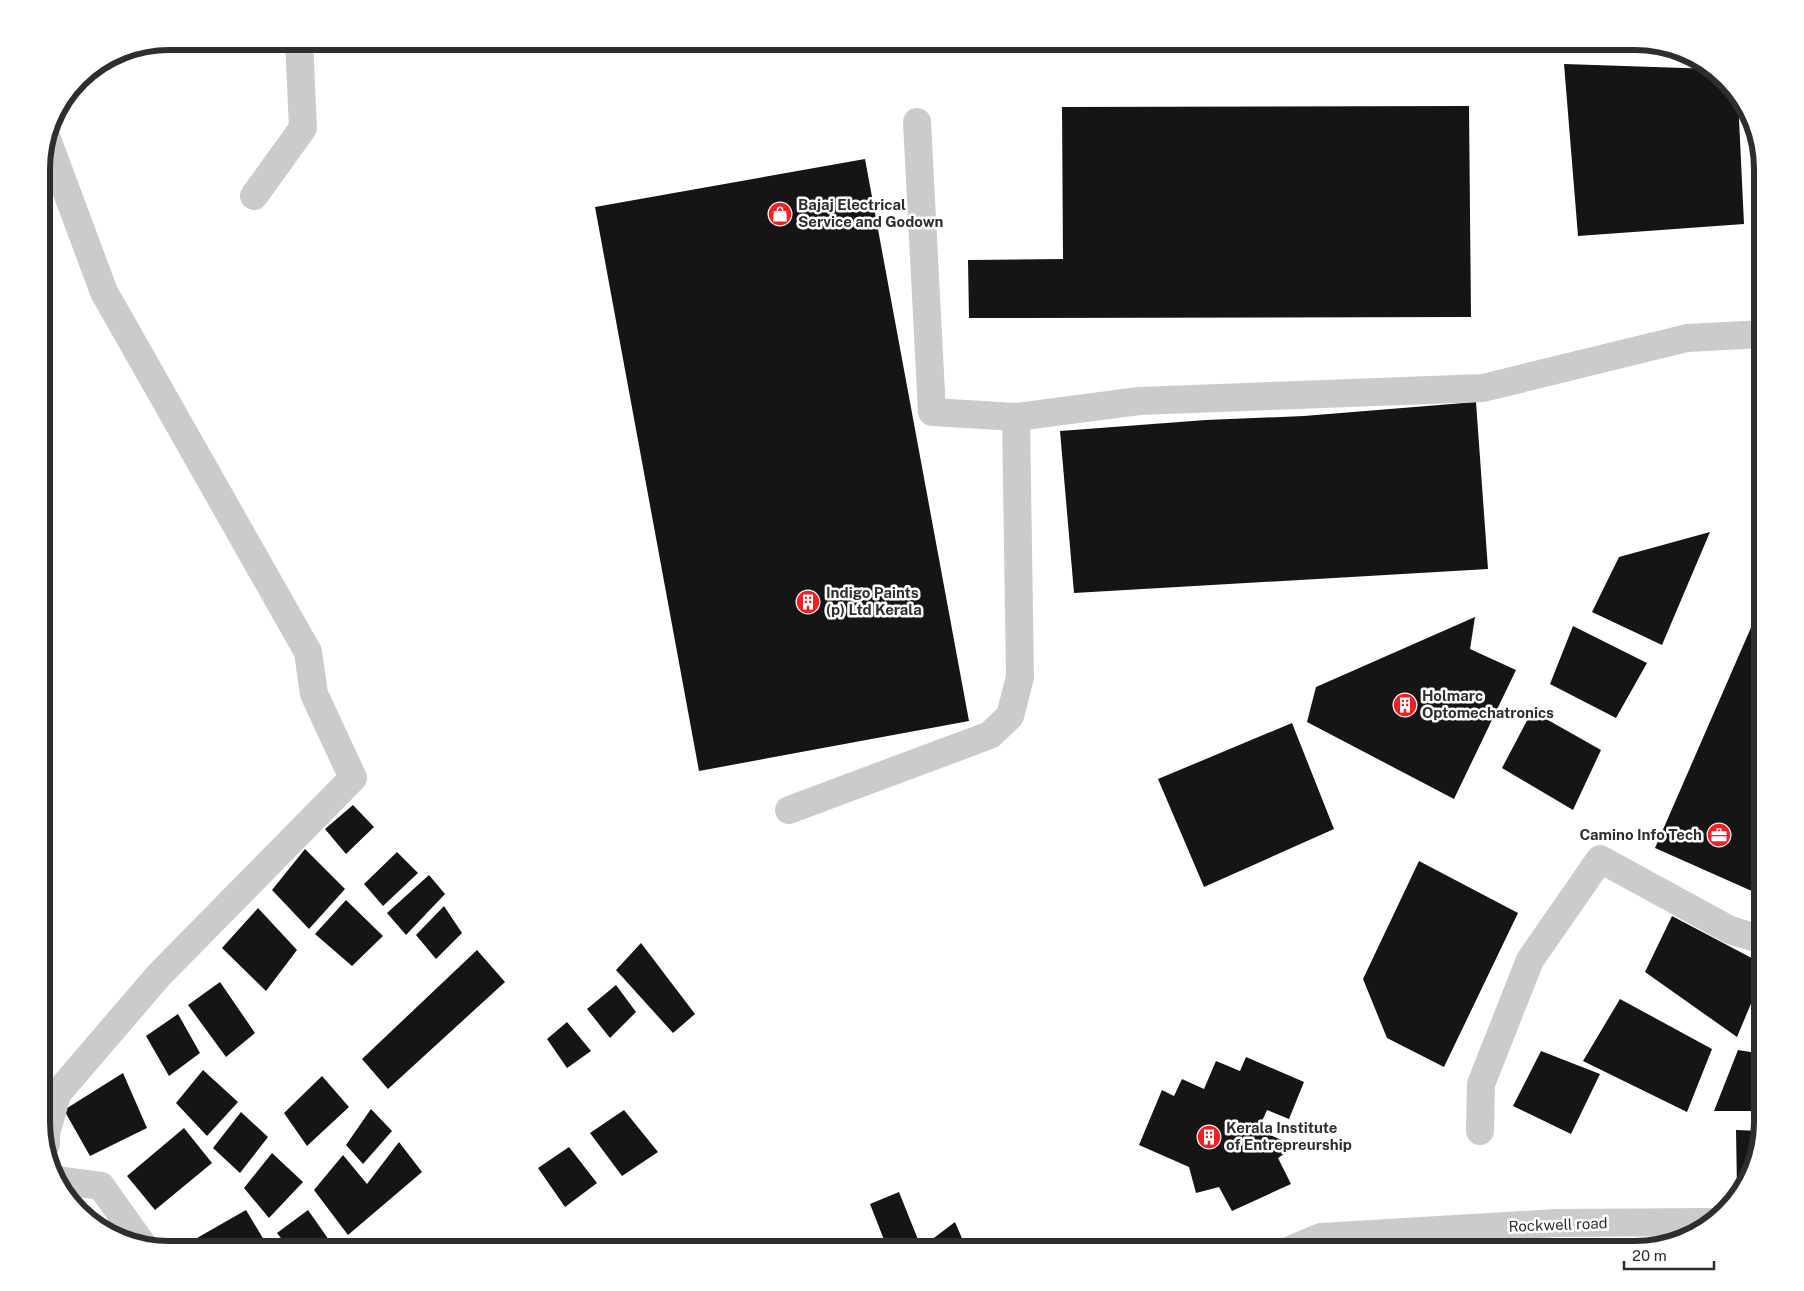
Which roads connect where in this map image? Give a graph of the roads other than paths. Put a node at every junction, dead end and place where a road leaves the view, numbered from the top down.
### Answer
1 (299, 50) edge
2 (917, 122) dead end
3 (50, 159) edge
4 (254, 196) dead end
5 (1754, 334) edge
6 (1016, 417) junction
7 (789, 810) dead end
8 (1754, 937) edge
9 (50, 1121) edge
10 (1480, 1131) dead end
11 (66, 1181) edge
12 (1699, 1222) edge
13 (137, 1237) edge
14 (1311, 1241) edge

1 - 4 street
2 - 6 street
3 - 9 street
5 - 6 street
6 - 7 street
8 - 10 street
11 - 13 street
12 - 14 street, Rockwell road

